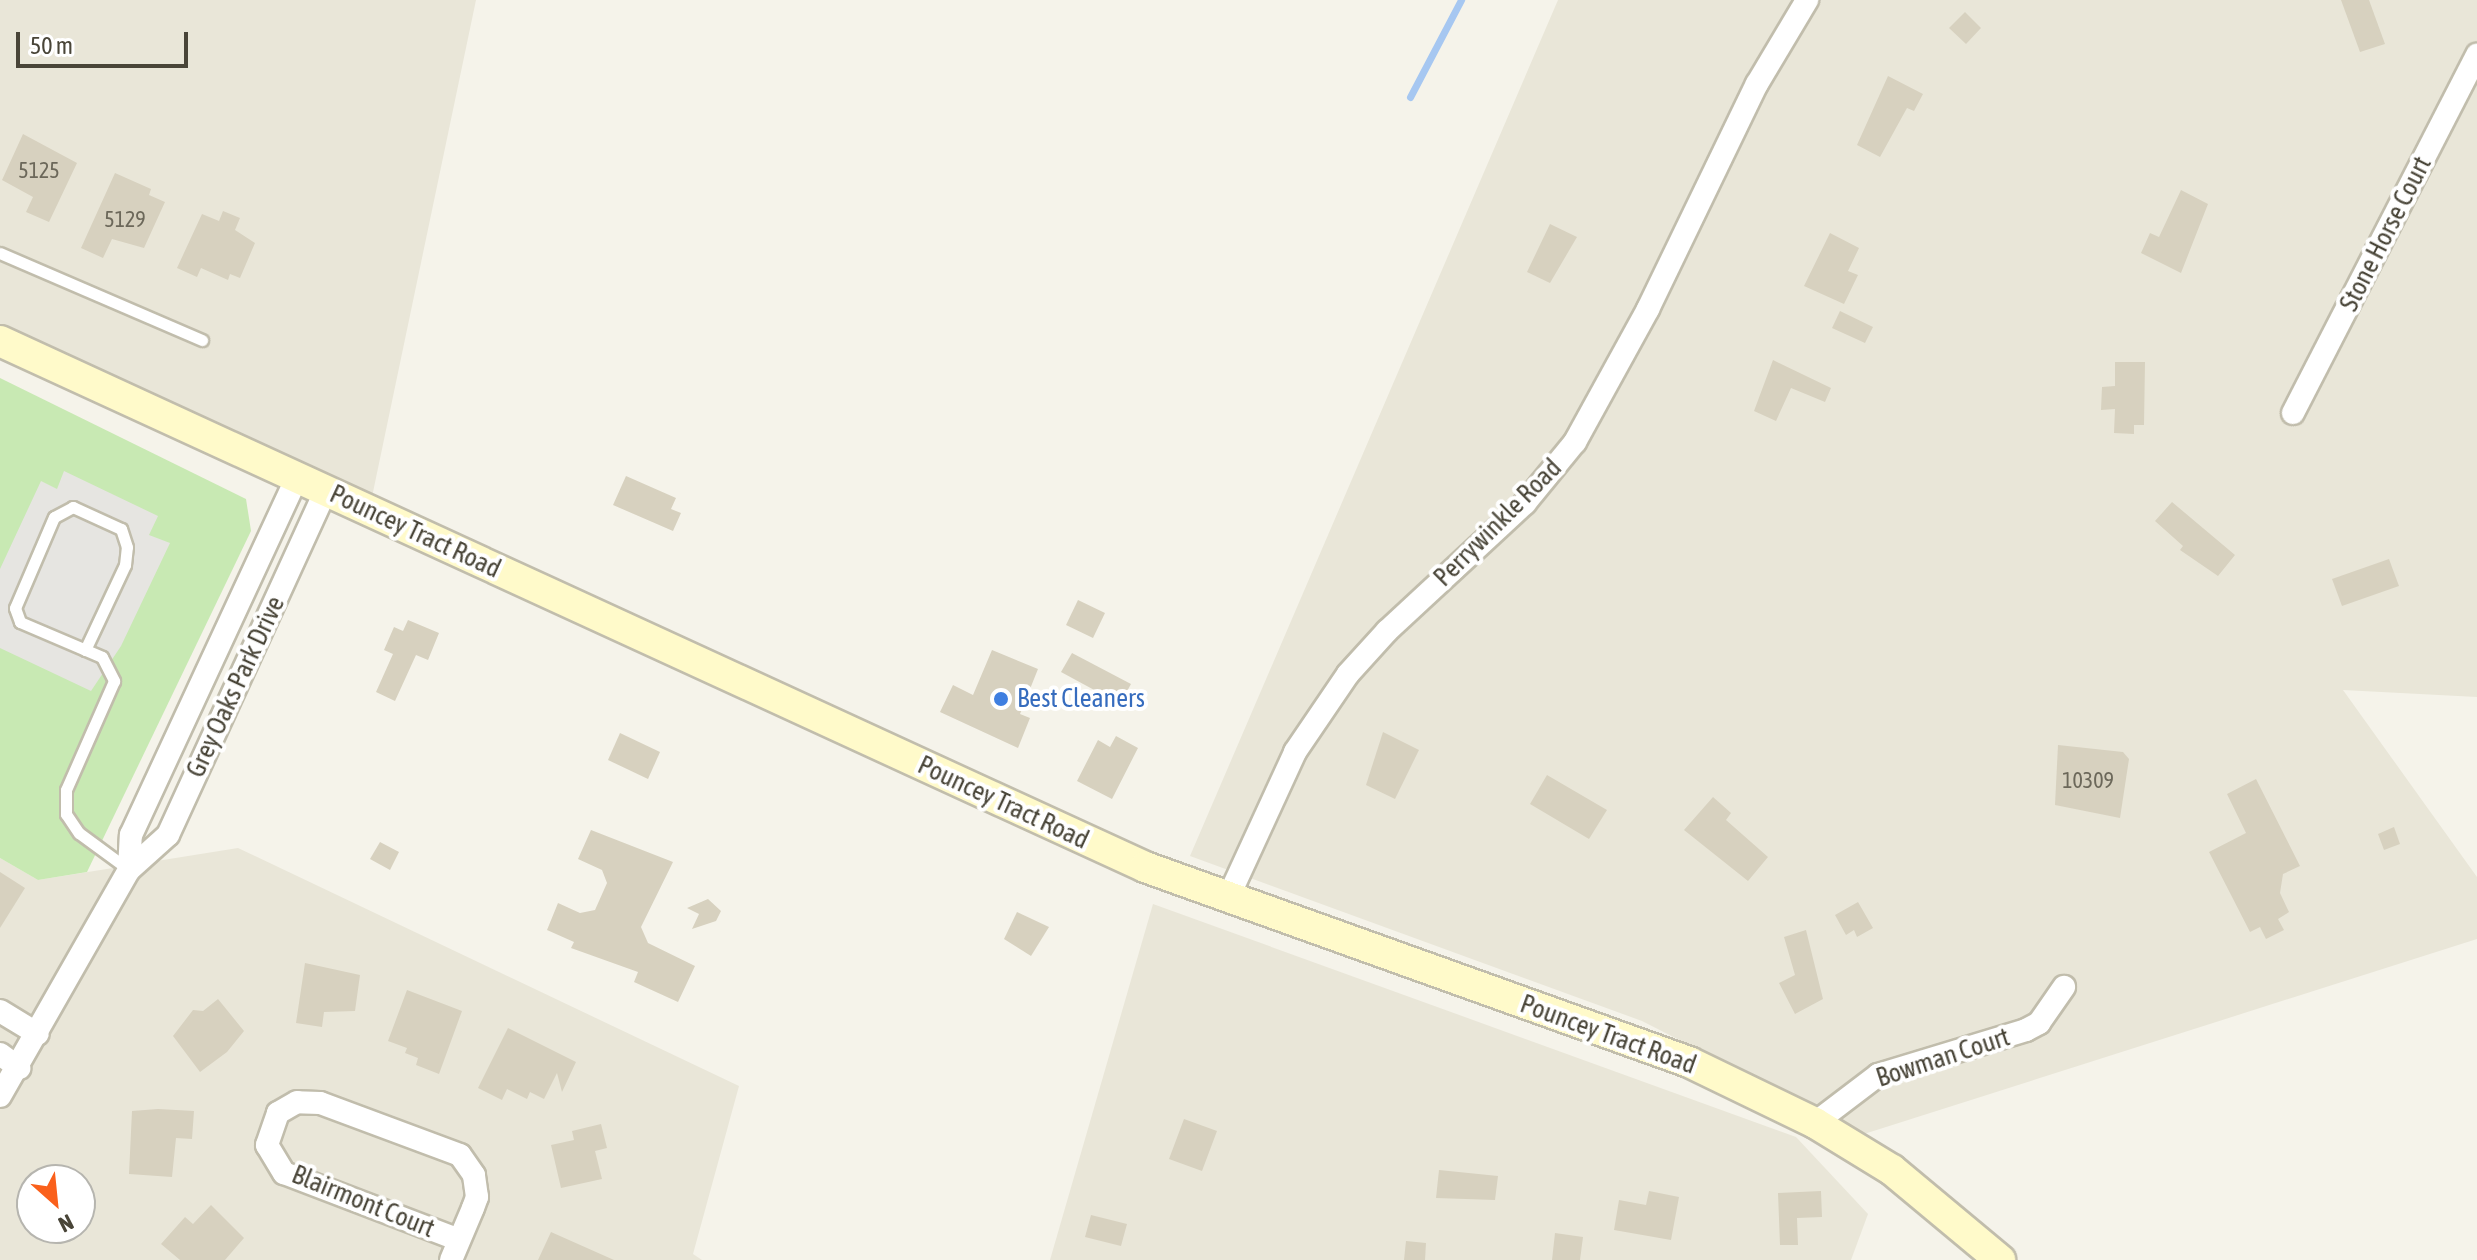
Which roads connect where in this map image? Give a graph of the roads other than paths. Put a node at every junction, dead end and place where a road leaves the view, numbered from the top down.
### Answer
1 (1807, 0) edge
2 (2477, 55) edge
3 (0, 253) edge
4 (202, 340) dead end
5 (0, 341) edge
6 (2293, 413) dead end
7 (297, 477) junction
8 (326, 490) junction
9 (85, 650) junction
10 (129, 870) junction
11 (1228, 898) junction
12 (2064, 987) dead end
13 (0, 1011) edge
14 (38, 1034) junction
15 (0, 1054) edge
16 (19, 1068) junction
17 (0, 1096) edge
18 (1815, 1123) junction
19 (455, 1250) edge
20 (2000, 1260) edge

1 - 11 street, Perrywinkle Road
2 - 6 street, Stone Horse Court
3 - 4 lane
5 - 7 main road, Pouncey Tract Road
7 - 8 main road, Pouncey Tract Road
7 - 10 street, Grey Oaks Park Drive
8 - 10 street, Grey Oaks Park Drive
8 - 11 main road, Pouncey Tract Road
9 - 9 lane
9 - 10 lane
10 - 14 street, Grey Oaks Park Drive
11 - 18 main road, Pouncey Tract Road
12 - 18 street, Bowman Court
13 - 14 street
14 - 16 street, Grey Oaks Park Drive
15 - 16 street
16 - 17 street, Grey Oaks Park Drive
18 - 20 main road, Pouncey Tract Road
19 - 19 street, Blairmont Court

